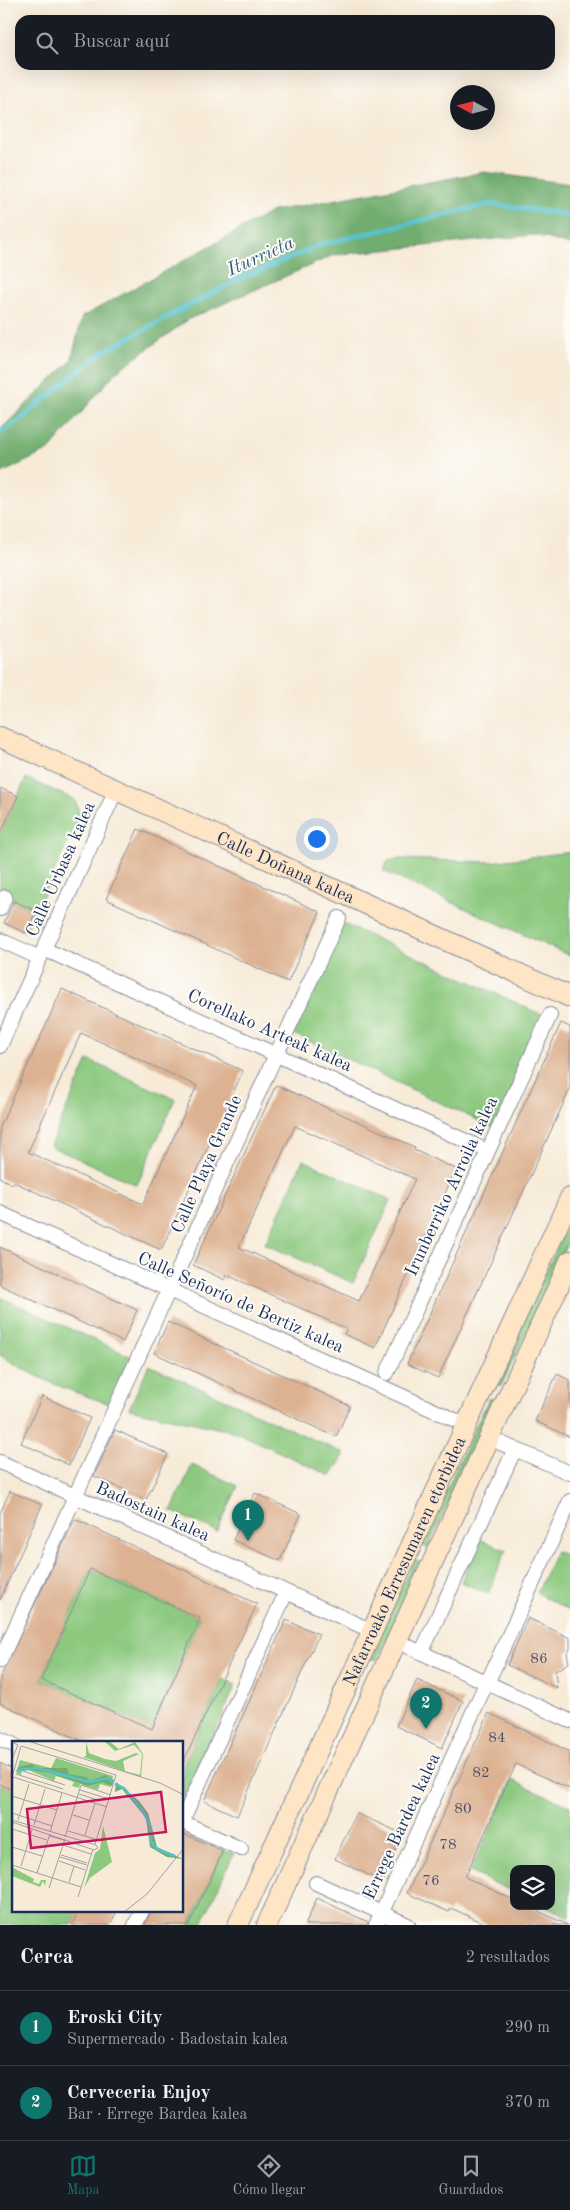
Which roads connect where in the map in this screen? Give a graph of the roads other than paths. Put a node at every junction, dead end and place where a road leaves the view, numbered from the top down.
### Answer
1 (2, 743) edge
2 (116, 790) junction
3 (339, 918) dead end
4 (0, 940) edge
5 (42, 953) junction
6 (570, 997) edge
7 (550, 1015) dead end
8 (0, 1046) edge
9 (479, 1147) dead end
10 (570, 1198) edge
11 (0, 1213) edge
12 (570, 1261) edge
13 (387, 1373) dead end
14 (466, 1425) junction
15 (489, 1438) junction
16 (513, 1453) dead end
17 (0, 1462) edge
18 (570, 1473) edge
19 (570, 1501) edge
20 (284, 1597) dead end
21 (372, 1631) junction
22 (396, 1641) junction
23 (424, 1649) dead end
24 (0, 1661) edge
25 (570, 1721) edge
26 (0, 1739) edge
27 (12, 1744) edge
28 (184, 1818) edge
29 (184, 1823) edge
30 (241, 1849) dead end
31 (316, 1883) dead end
32 (142, 1912) edge
33 (379, 1919) edge
34 (136, 1925) edge
35 (238, 1925) edge
36 (266, 1925) edge
37 (408, 1925) edge

1 - 2 street, Calle Doñana kalea
2 - 5 street, Calle Urbasa kalea
2 - 6 street, Calle Doñana kalea
3 - 24 street, Calle Playa Grande
4 - 5 street, Corellako Arteak kalea
5 - 8 street, Calle Urbasa kalea
5 - 9 street, Corellako Arteak kalea
7 - 13 street, Irunberriko Arroila kalea
10 - 14 street, Nafarroako Erresumaren etorbidea
11 - 14 street, Calle Señorío de Bertiz kalea
12 - 15 street, Nafarroako Erresumaren etorbidea
14 - 21 street, Nafarroako Erresumaren etorbidea
15 - 18 street
15 - 22 street, Nafarroako Erresumaren etorbidea
16 - 23 street
17 - 21 street, Badostain kalea
19 - 33 street, Errege Bardea kalea
20 - 28 street
21 - 35 street, Nafarroako Erresumaren etorbidea
22 - 25 street
22 - 36 street, Nafarroako Erresumaren etorbidea
26 - 27 street
29 - 30 street
31 - 33 street
32 - 34 street
33 - 37 street

